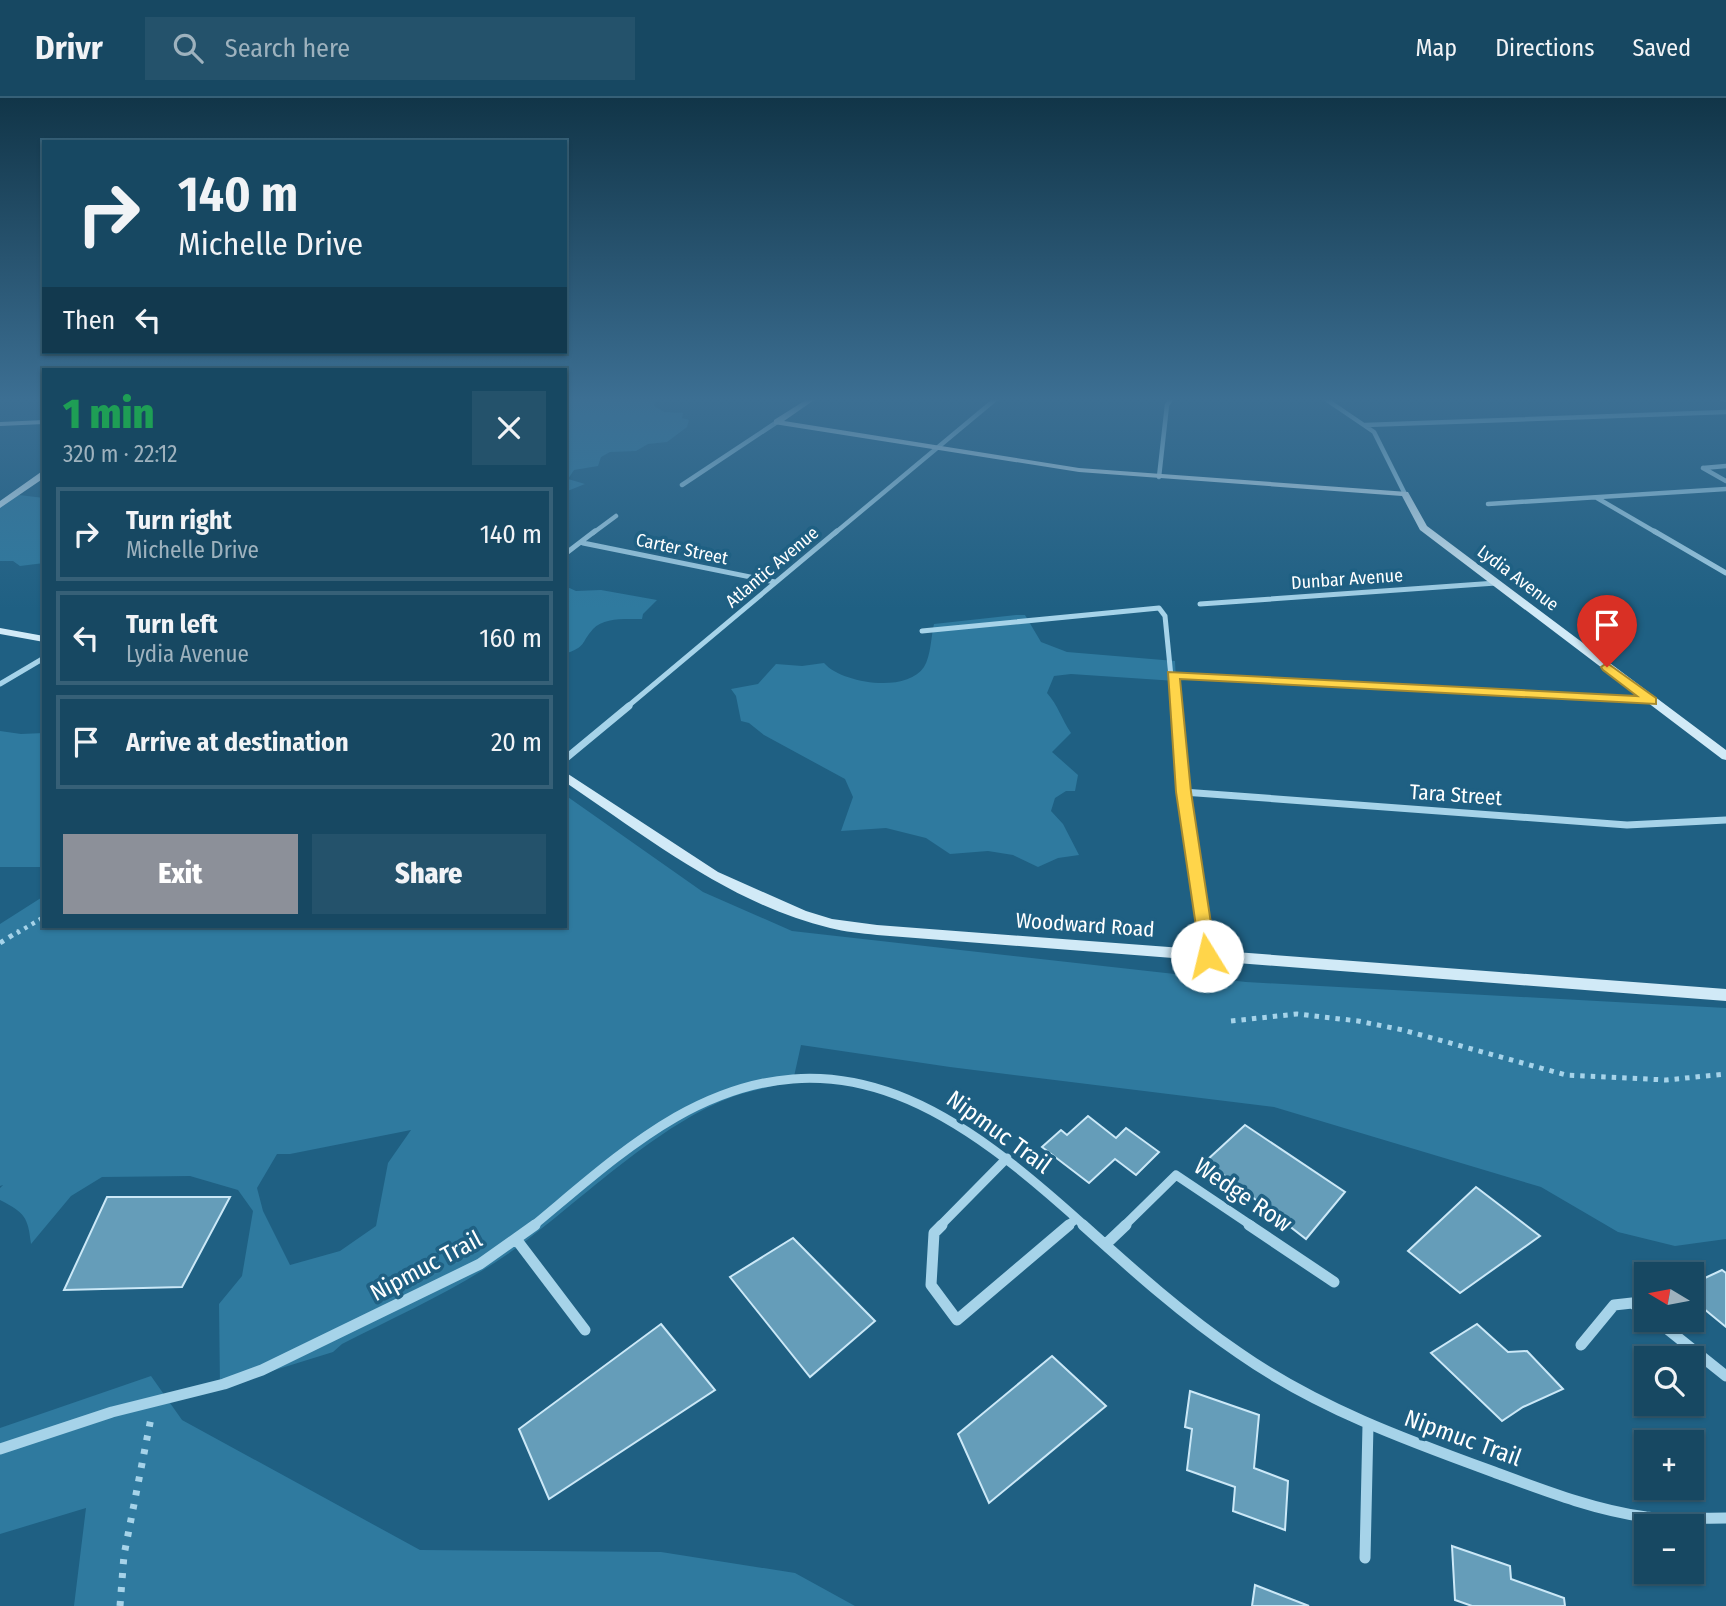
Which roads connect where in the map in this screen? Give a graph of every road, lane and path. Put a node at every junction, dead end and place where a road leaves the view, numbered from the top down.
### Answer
1 (707, 468) edge
2 (912, 468) edge
3 (1068, 468) edge
4 (1160, 468) edge
5 (1392, 468) edge
6 (1704, 468) edge
7 (42, 475) edge
8 (1159, 477) junction
9 (1726, 481) edge
10 (682, 485) dead end
11 (1726, 489) edge
12 (1405, 494) junction
13 (1597, 498) junction
14 (1488, 504) dead end
15 (0, 505) edge
16 (616, 516) dead end
17 (583, 543) junction
18 (567, 553) edge
19 (1726, 573) edge
20 (775, 582) junction
21 (1496, 583) junction
22 (1200, 604) dead end
23 (0, 631) edge
24 (922, 631) dead end
25 (42, 639) edge
26 (42, 659) edge
27 (1173, 675) junction
28 (0, 684) edge
29 (1652, 701) junction
30 (1726, 756) edge
31 (567, 758) edge
32 (567, 777) edge
33 (1183, 792) junction
34 (1726, 820) edge
35 (42, 917) edge
36 (0, 943) edge
37 (1207, 956) junction
38 (1726, 995) edge
39 (1231, 1021) dead end
40 (1726, 1074) edge
41 (1007, 1158) junction
42 (1076, 1219) junction
43 (516, 1239) junction
44 (1106, 1244) junction
45 (1334, 1282) dead end
46 (1634, 1303) edge
47 (585, 1330) dead end
48 (1671, 1332) edge
49 (1581, 1345) dead end
50 (1726, 1376) edge
51 (154, 1400) junction
52 (1368, 1425) junction
53 (0, 1449) edge
54 (1726, 1518) edge
55 (1365, 1558) dead end
56 (120, 1606) edge

1 - 10 street
2 - 20 street, Atlantic Avenue
3 - 8 street
4 - 8 street
5 - 12 street, Lydia Avenue
6 - 9 street
7 - 15 street
8 - 12 street
11 - 13 street
12 - 21 street, Lydia Avenue
13 - 14 street
13 - 19 street
16 - 17 street
17 - 18 street
17 - 20 street, Carter Street
20 - 31 street, Atlantic Avenue
21 - 22 street, Dunbar Avenue
21 - 29 street, Lydia Avenue
23 - 25 street
24 - 27 street
26 - 28 street
27 - 29 street
27 - 33 street
29 - 30 street, Lydia Avenue
32 - 37 street, Woodward Road
33 - 34 street, Tara Street
33 - 37 street
35 - 36 path
37 - 38 street, Woodward Road
39 - 40 path
41 - 42 street, Nipmuc Trail
41 - 42 street
41 - 43 street, Nipmuc Trail
42 - 44 street, Nipmuc Trail
43 - 47 street
43 - 51 street, Nipmuc Trail
44 - 45 street, Wedge Row
44 - 52 street, Nipmuc Trail
46 - 49 street
48 - 50 street
51 - 53 street, Nipmuc Trail
51 - 56 path
52 - 54 street, Nipmuc Trail
52 - 55 street

